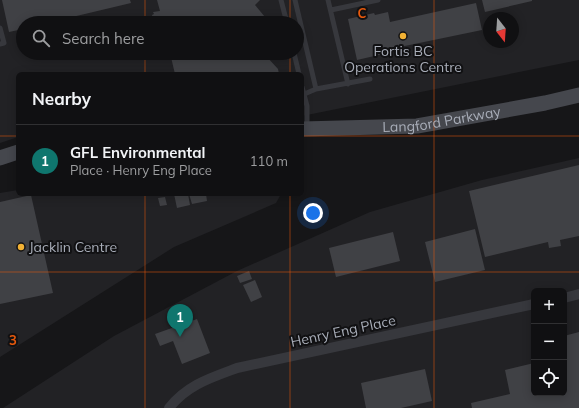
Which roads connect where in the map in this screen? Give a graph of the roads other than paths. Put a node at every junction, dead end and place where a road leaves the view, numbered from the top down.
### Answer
1 (281, 0) edge
2 (295, 0) edge
3 (328, 0) edge
4 (378, 0) edge
5 (331, 10) junction
6 (285, 16) edge
7 (299, 16) edge
8 (0, 28) edge
9 (304, 38) edge
10 (0, 44) edge
11 (296, 60) edge
12 (299, 72) edge
13 (370, 79) dead end
14 (348, 84) junction
15 (316, 89) junction
16 (304, 94) edge
17 (579, 95) edge
18 (304, 97) edge
19 (304, 129) edge
20 (16, 153) edge
21 (0, 158) edge
22 (579, 294) edge
23 (567, 297) edge
24 (531, 305) edge
25 (168, 408) edge

1 - 6 lane
2 - 7 lane
3 - 5 lane
4 - 5 lane
5 - 14 lane
8 - 10 lane
9 - 15 lane
11 - 12 lane
13 - 14 lane
14 - 15 lane
15 - 16 lane
17 - 19 main road, Langford Parkway
18 - 19 lane
20 - 21 main road
22 - 23 street
24 - 25 street, Henry Eng Place

